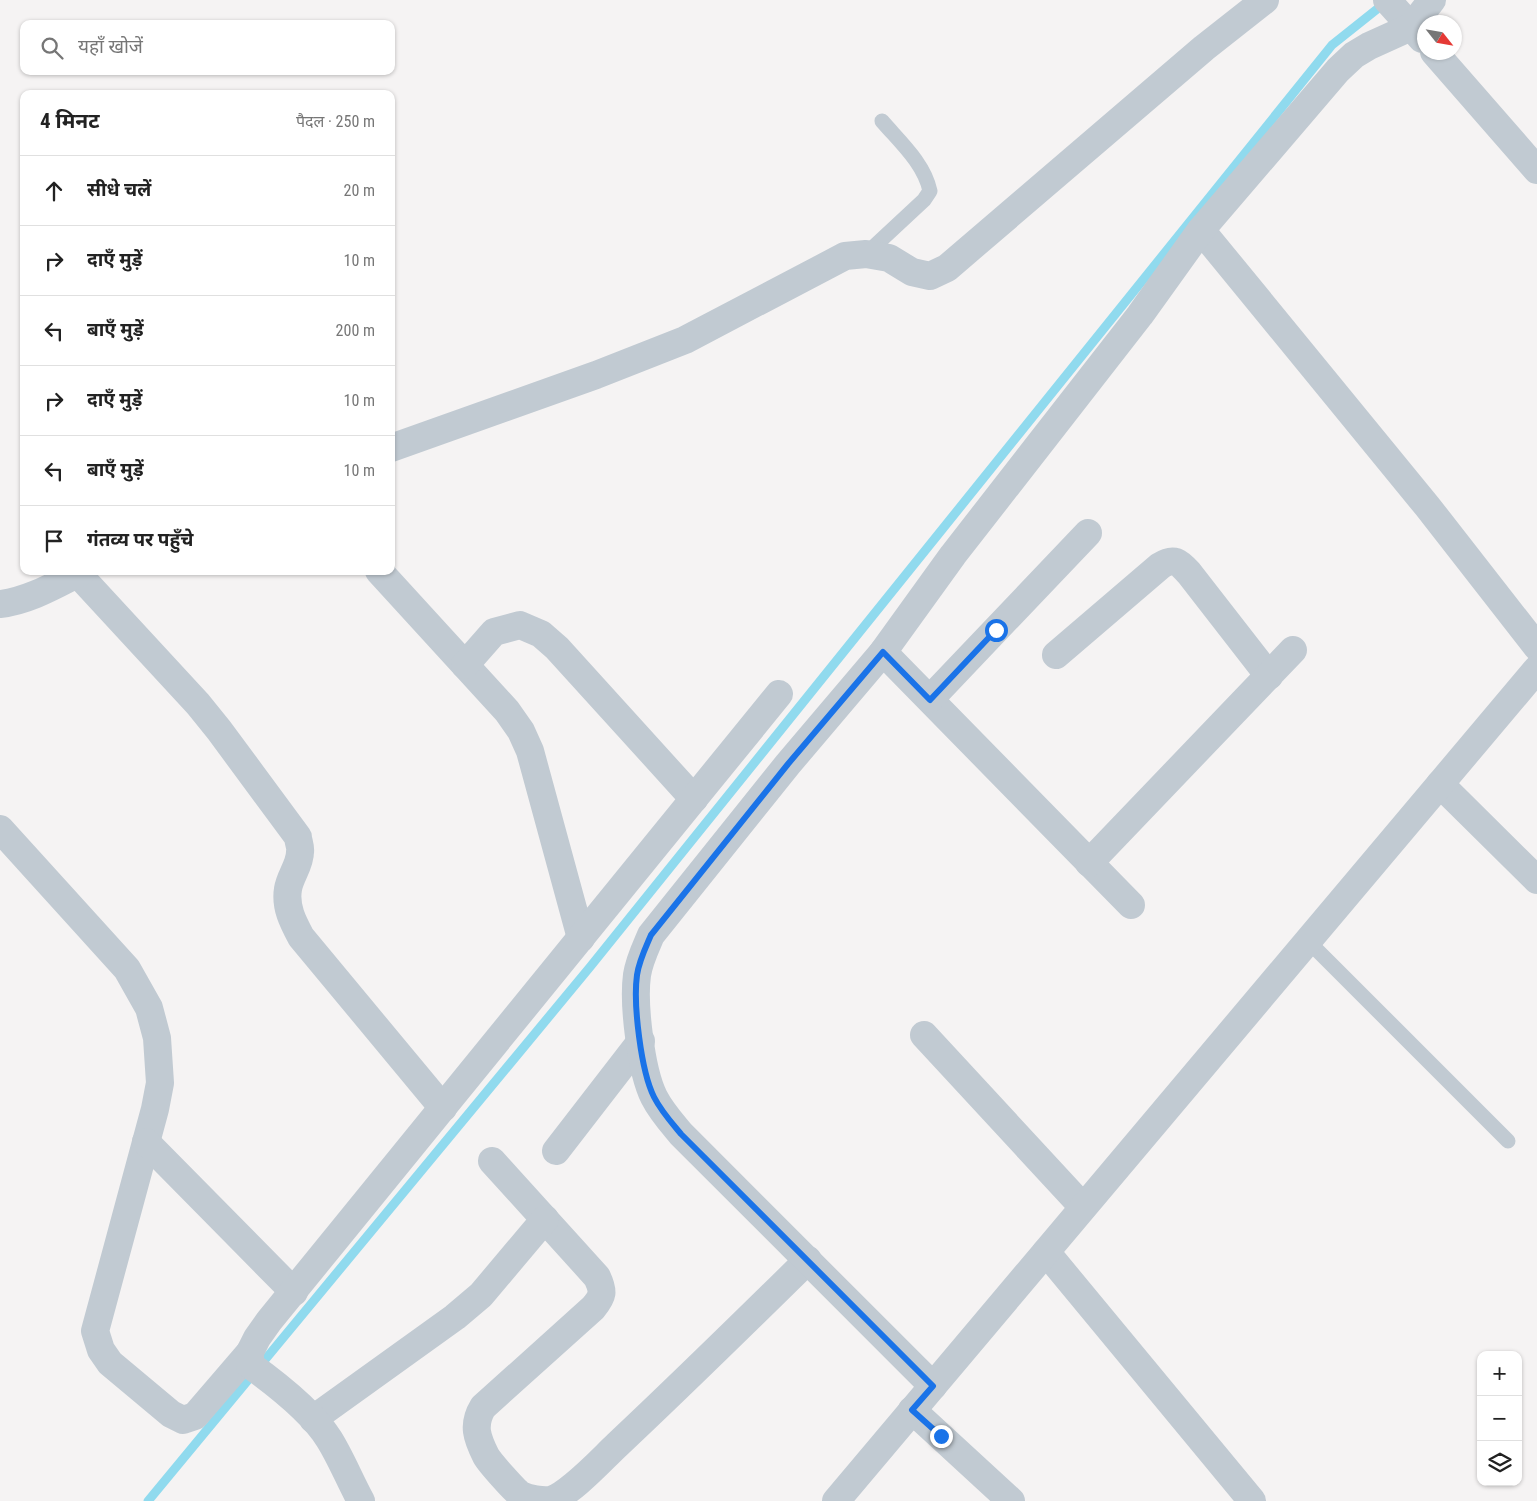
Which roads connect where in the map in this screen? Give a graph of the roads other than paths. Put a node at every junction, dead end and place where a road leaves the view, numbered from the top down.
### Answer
1 (1265, 0) edge
2 (1432, 0) edge
3 (1406, 21) edge
4 (1441, 60) edge
5 (882, 121) dead end
6 (1537, 170) edge
7 (1201, 230) junction
8 (866, 254) junction
9 (395, 447) edge
10 (1088, 533) dead end
11 (76, 575) edge
12 (82, 575) edge
13 (383, 575) edge
14 (0, 604) edge
15 (1537, 647) edge
16 (1294, 650) dead end
17 (883, 652) junction
18 (1056, 655) dead end
19 (465, 665) junction
20 (1537, 669) edge
21 (1269, 676) junction
22 (778, 694) dead end
23 (930, 700) junction
24 (1440, 784) junction
25 (694, 799) junction
26 (0, 829) edge
27 (1089, 863) junction
28 (1537, 880) edge
29 (1131, 905) dead end
30 (581, 938) junction
31 (1308, 941) junction
32 (924, 1035) dead end
33 (641, 1041) junction
34 (443, 1108) junction
35 (1508, 1141) dead end
36 (146, 1142) junction
37 (556, 1151) dead end
38 (492, 1161) dead end
39 (1083, 1208) junction
40 (545, 1219) junction
41 (1046, 1252) junction
42 (808, 1260) junction
43 (294, 1292) junction
44 (257, 1365) junction
45 (933, 1386) junction
46 (912, 1410) junction
47 (313, 1419) junction
48 (360, 1501) edge
49 (836, 1501) edge
50 (1011, 1501) edge
51 (1252, 1501) edge

1 - 8 street
2 - 3 street
3 - 7 street
4 - 6 street
5 - 8 lane
7 - 15 street
7 - 17 street
8 - 9 street
10 - 23 street
11 - 14 street
12 - 34 street
13 - 19 street
16 - 21 street
17 - 23 street
17 - 33 street
18 - 21 street
19 - 25 street
19 - 30 street
20 - 24 street
21 - 27 street
22 - 25 street
23 - 27 street
24 - 28 street
24 - 31 street
25 - 30 street
26 - 36 street
27 - 29 street
30 - 34 street
31 - 35 lane
31 - 39 street
32 - 39 street
33 - 37 street
33 - 42 street
34 - 43 street
36 - 43 street
36 - 44 street
38 - 40 street
39 - 41 street
40 - 42 street
40 - 47 street
41 - 45 street
41 - 51 street
42 - 45 street
43 - 44 street
44 - 47 street
45 - 46 street
46 - 49 street
46 - 50 street
47 - 48 street

